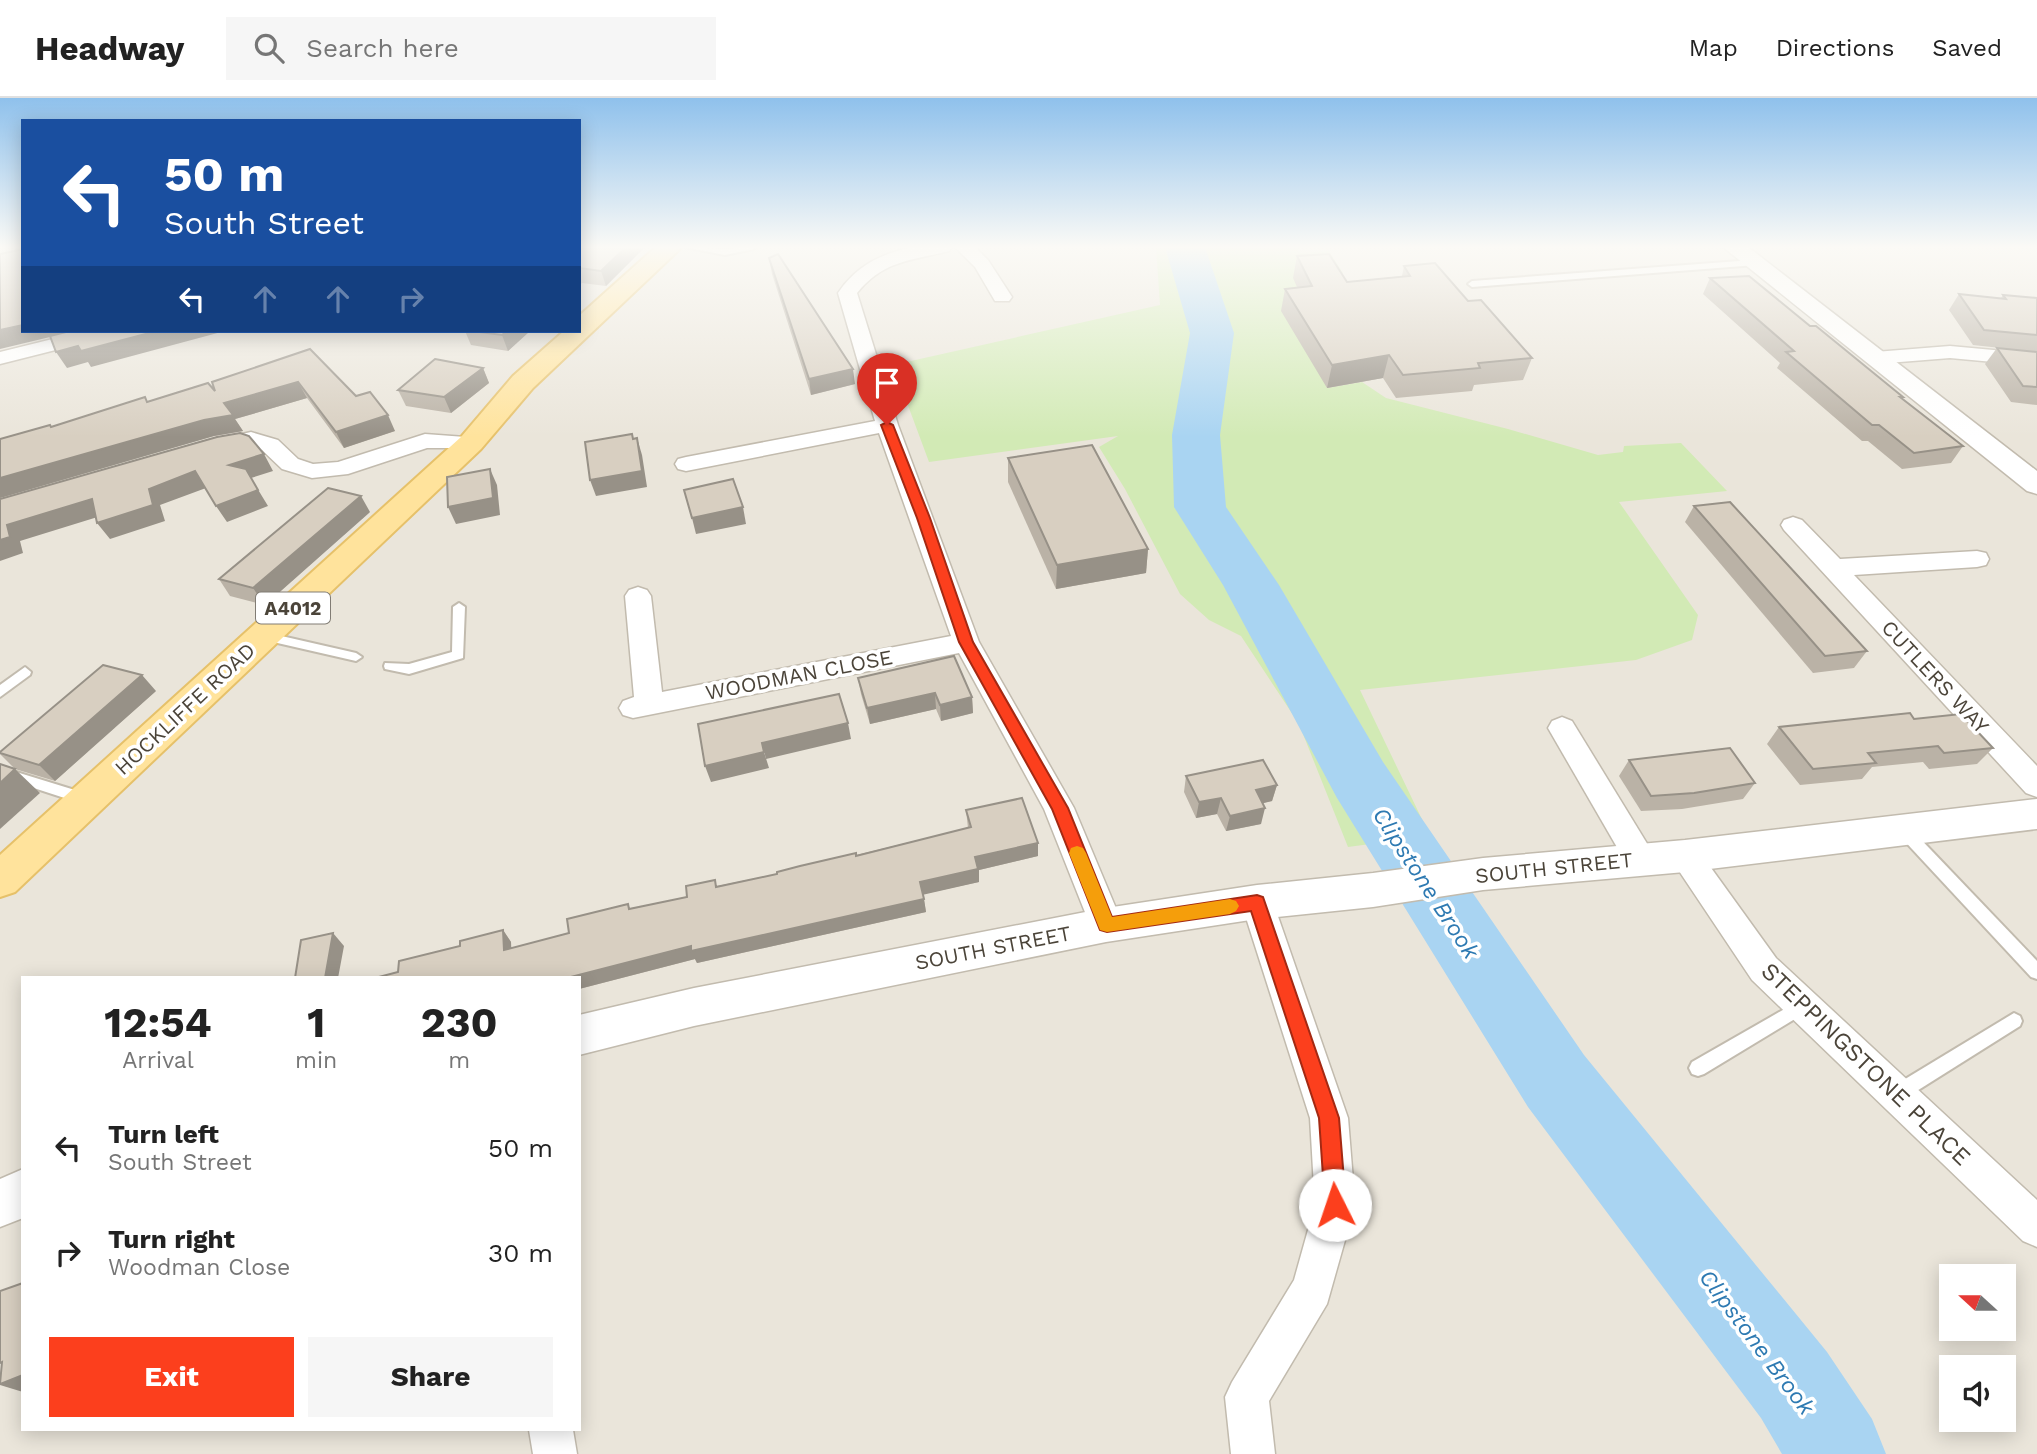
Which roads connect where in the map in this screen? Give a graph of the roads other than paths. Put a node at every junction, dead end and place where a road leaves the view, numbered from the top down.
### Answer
1 (601, 310) edge
2 (852, 310) edge
3 (1814, 310) edge
4 (581, 328) edge
5 (100, 333) edge
6 (576, 333) edge
7 (0, 358) edge
8 (1875, 358) junction
9 (2037, 360) edge
10 (887, 425) junction
11 (471, 443) junction
12 (197, 452) edge
13 (686, 464) dead end
14 (2037, 485) edge
15 (1793, 525) dead end
16 (1977, 559) dead end
17 (1833, 568) junction
18 (638, 596) dead end
19 (459, 607) dead end
20 (263, 636) junction
21 (966, 642) junction
22 (356, 657) dead end
23 (390, 666) dead end
24 (25, 672) dead end
25 (0, 692) edge
26 (1562, 728) dead end
27 (0, 772) edge
28 (2037, 785) edge
29 (88, 799) junction
30 (2037, 814) edge
31 (1903, 830) junction
32 (1685, 856) junction
33 (1640, 859) junction
34 (0, 880) edge
35 (1257, 902) junction
36 (1107, 925) junction
37 (2037, 972) edge
38 (1802, 1006) junction
39 (2014, 1021) dead end
40 (581, 1035) edge
41 (1698, 1068) dead end
42 (1896, 1094) junction
43 (21, 1194) edge
44 (0, 1203) edge
45 (2037, 1227) edge
46 (551, 1431) edge
47 (555, 1454) edge
48 (1253, 1454) edge

1 - 4 main road, HOCKLIFFE ROAD / A4012
2 - 10 street
3 - 8 street
5 - 7 street
6 - 11 main road, HOCKLIFFE ROAD / A4012
8 - 9 street
8 - 14 street
10 - 13 street
10 - 21 street
11 - 12 street
11 - 20 main road, HOCKLIFFE ROAD / A4012
15 - 17 street, CUTLERS WAY
16 - 17 street
17 - 28 street, CUTLERS WAY
18 - 21 street, WOODMAN CLOSE
19 - 23 lane
20 - 22 lane
20 - 29 main road, HOCKLIFFE ROAD / A4012
21 - 36 street
24 - 25 lane
26 - 33 street
27 - 29 lane
29 - 34 main road, HOCKLIFFE ROAD / A4012
30 - 31 street, SOUTH STREET
31 - 32 street, SOUTH STREET
31 - 37 lane
32 - 33 street, SOUTH STREET
32 - 38 street, STEPPINGSTONE PLACE
33 - 35 street, SOUTH STREET
35 - 36 street, SOUTH STREET
35 - 48 street
36 - 40 street, SOUTH STREET
38 - 41 lane
38 - 42 street, STEPPINGSTONE PLACE
39 - 42 lane
42 - 45 street, STEPPINGSTONE PLACE
43 - 44 street
46 - 47 street

